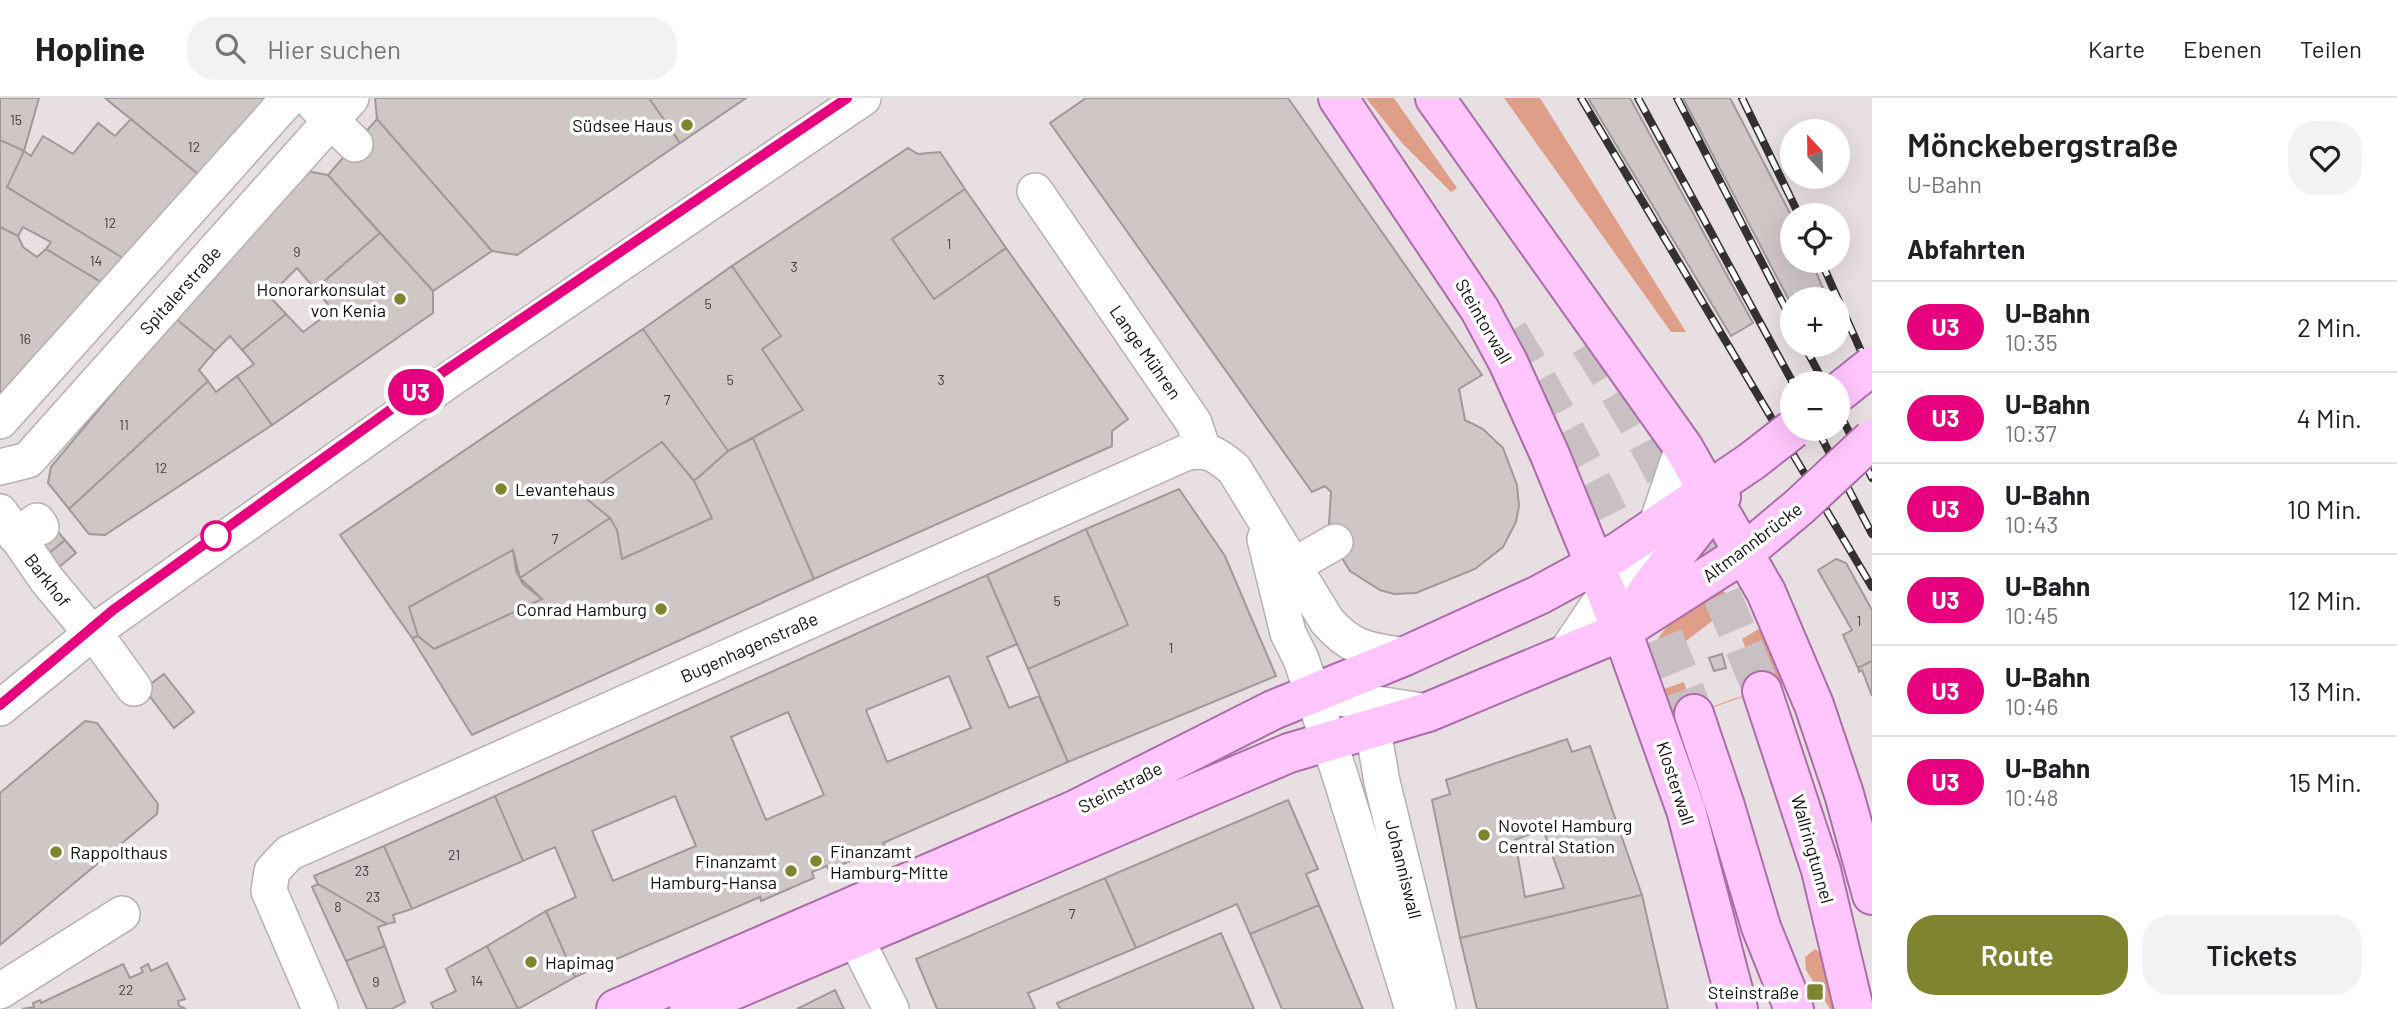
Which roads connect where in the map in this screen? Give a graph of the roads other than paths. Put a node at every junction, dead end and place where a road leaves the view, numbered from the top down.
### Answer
1 (289, 98) edge
2 (863, 98) edge
3 (1338, 98) edge
4 (1435, 98) edge
5 (336, 115) edge
6 (1035, 191) dead end
7 (1872, 366) edge
8 (1850, 383) edge
9 (0, 421) edge
10 (1780, 439) edge
11 (1872, 439) edge
12 (1683, 447) junction
13 (1203, 450) junction
14 (0, 467) edge
15 (1712, 498) junction
16 (1258, 508) junction
17 (19, 525) edge
18 (1653, 528) junction
19 (1335, 542) dead end
20 (1744, 553) junction
21 (1293, 566) junction
22 (1620, 573) junction
23 (1700, 582) junction
24 (1622, 631) junction
25 (1405, 656) junction
26 (1563, 657) junction
27 (134, 688) dead end
28 (1762, 691) tunnel mouth
29 (1313, 694) junction
30 (0, 708) edge
31 (1429, 712) junction
32 (1694, 714) tunnel mouth
33 (1373, 729) junction
34 (1328, 740) junction
35 (1872, 894) edge
36 (122, 914) dead end
37 (863, 953) junction
38 (0, 992) edge
39 (320, 1009) edge
40 (616, 1009) edge
41 (689, 1009) edge
42 (891, 1009) edge
43 (1413, 1009) edge
44 (1438, 1009) edge
45 (1738, 1009) edge
46 (1794, 1009) edge
47 (1854, 1009) edge

1 - 9 street
2 - 30 street
3 - 22 main road, Steintorwall
4 - 12 main road
5 - 14 street, Spitalerstraße
6 - 13 street, Lange Mühren
7 - 8 main road, bridge
10 - 15 main road, bridge
11 - 20 main road, Altmannbrücke, bridge
12 - 15 main road
12 - 18 street
13 - 16 street
13 - 39 street, Bugenhagenstraße
15 - 18 main road
15 - 20 main road
15 - 22 main road
16 - 21 street
16 - 29 street
17 - 27 street, Barkhof
18 - 22 main road
19 - 21 street
20 - 23 main road, Altmannbrücke
20 - 35 main road
21 - 25 street
22 - 23 main road
22 - 24 main road, Klosterwall
22 - 25 main road, Steinstraße
22 - 26 street
23 - 24 main road, Altmannbrücke
24 - 26 main road, Steinstraße
24 - 45 main road, Klosterwall
25 - 29 main road, Steinstraße
26 - 31 main road, Steinstraße
28 - 47 main road, Wallringtunnel
29 - 31 street
29 - 34 street
29 - 40 main road, Steinstraße
31 - 33 main road, Steinstraße
32 - 46 main road
33 - 34 main road, Steinstraße
33 - 44 street, Johanniswall
34 - 37 main road, Steinstraße
34 - 43 street, Johanniswall
36 - 38 street
37 - 41 main road, Steinstraße
37 - 42 street

